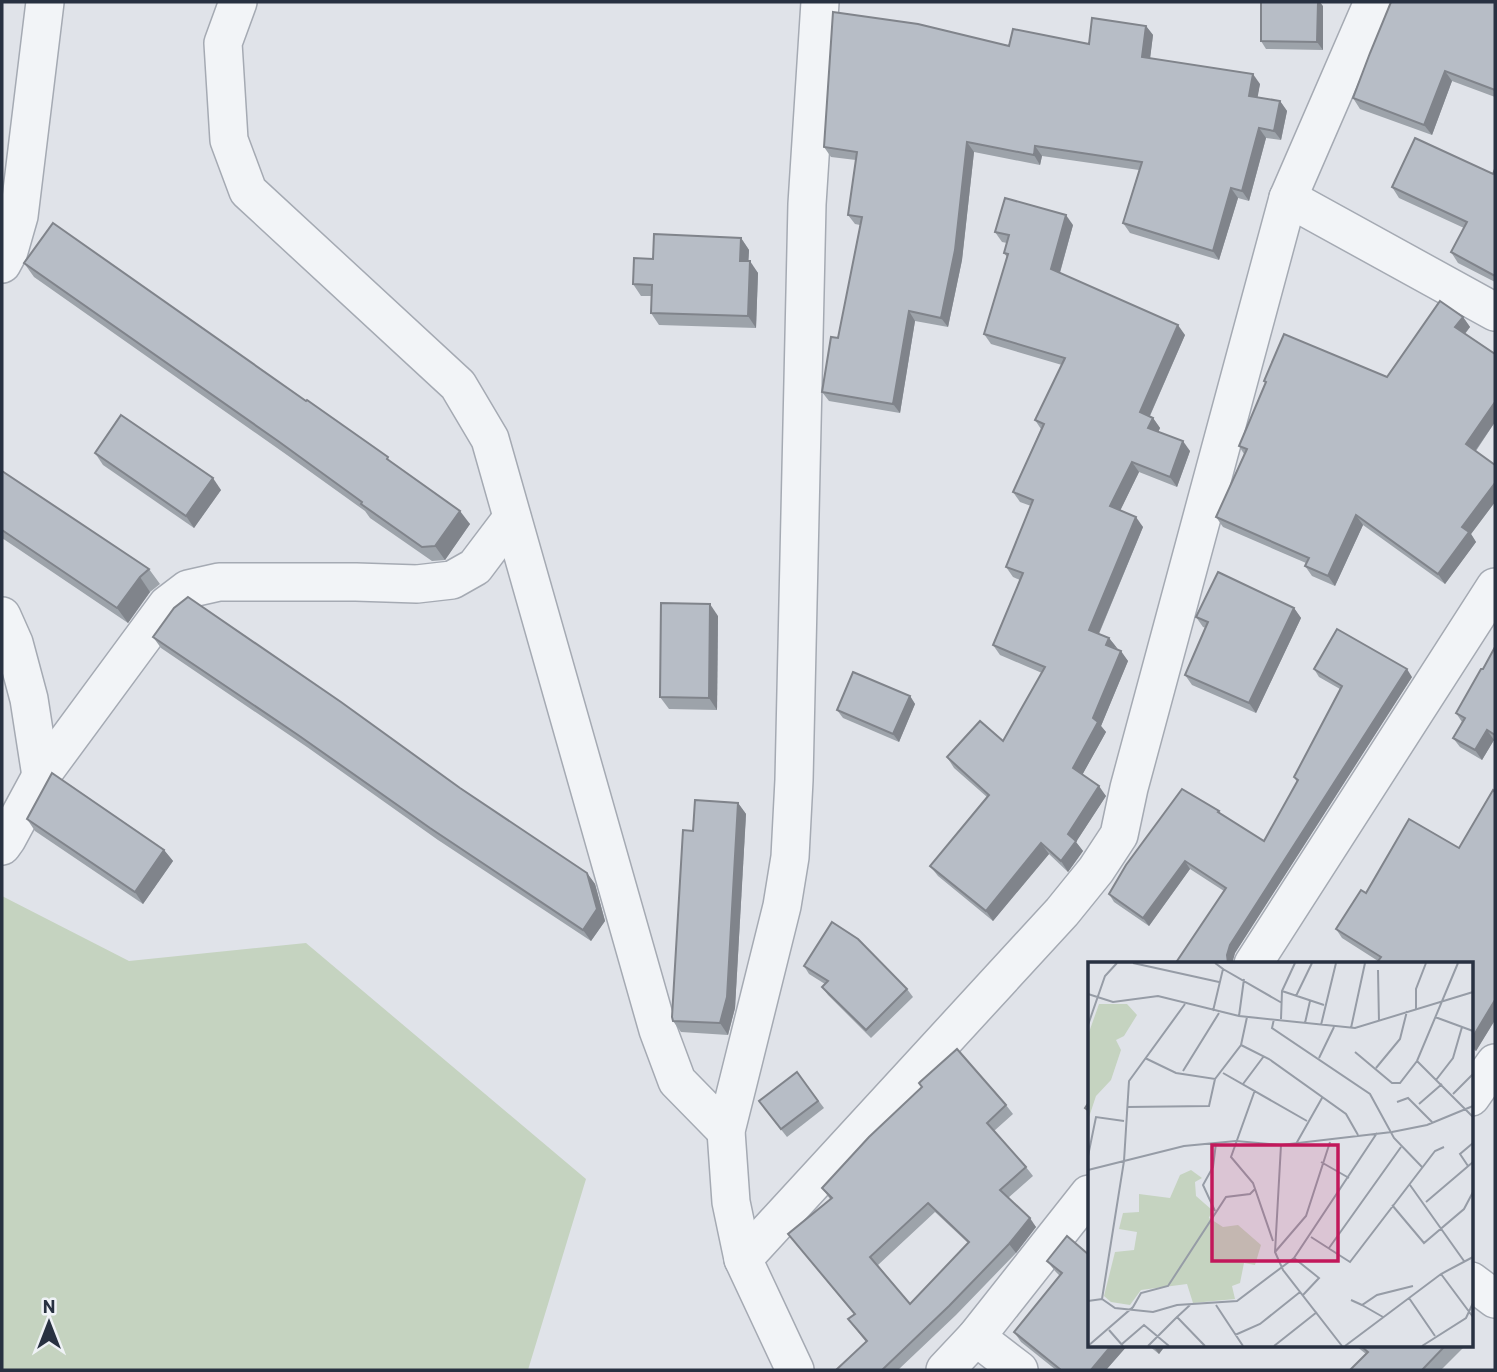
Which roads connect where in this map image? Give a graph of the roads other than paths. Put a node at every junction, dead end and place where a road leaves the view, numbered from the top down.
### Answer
1 (45, 2) edge
2 (238, 2) edge
3 (820, 2) edge
4 (1373, 2) edge
5 (1288, 198) junction
6 (2, 264) edge
7 (1495, 312) edge
8 (512, 519) junction
9 (1495, 587) edge
10 (2, 616) edge
11 (41, 776) junction
12 (2, 846) edge
13 (1254, 962) edge
14 (1495, 1063) edge
15 (1472, 1096) edge
16 (726, 1131) junction
17 (1088, 1195) edge
18 (743, 1259) junction
19 (1472, 1282) edge
20 (1495, 1298) edge
21 (976, 1338) junction
22 (795, 1370) edge
23 (945, 1370) edge
24 (1019, 1370) edge

1 - 6 street
2 - 8 street
3 - 16 street
4 - 5 street
5 - 7 street
5 - 18 street
8 - 11 street
8 - 16 street
9 - 13 street
10 - 11 street
11 - 12 street
14 - 15 street
16 - 18 street
17 - 21 street
18 - 22 street
19 - 20 street
21 - 23 street
21 - 24 street

